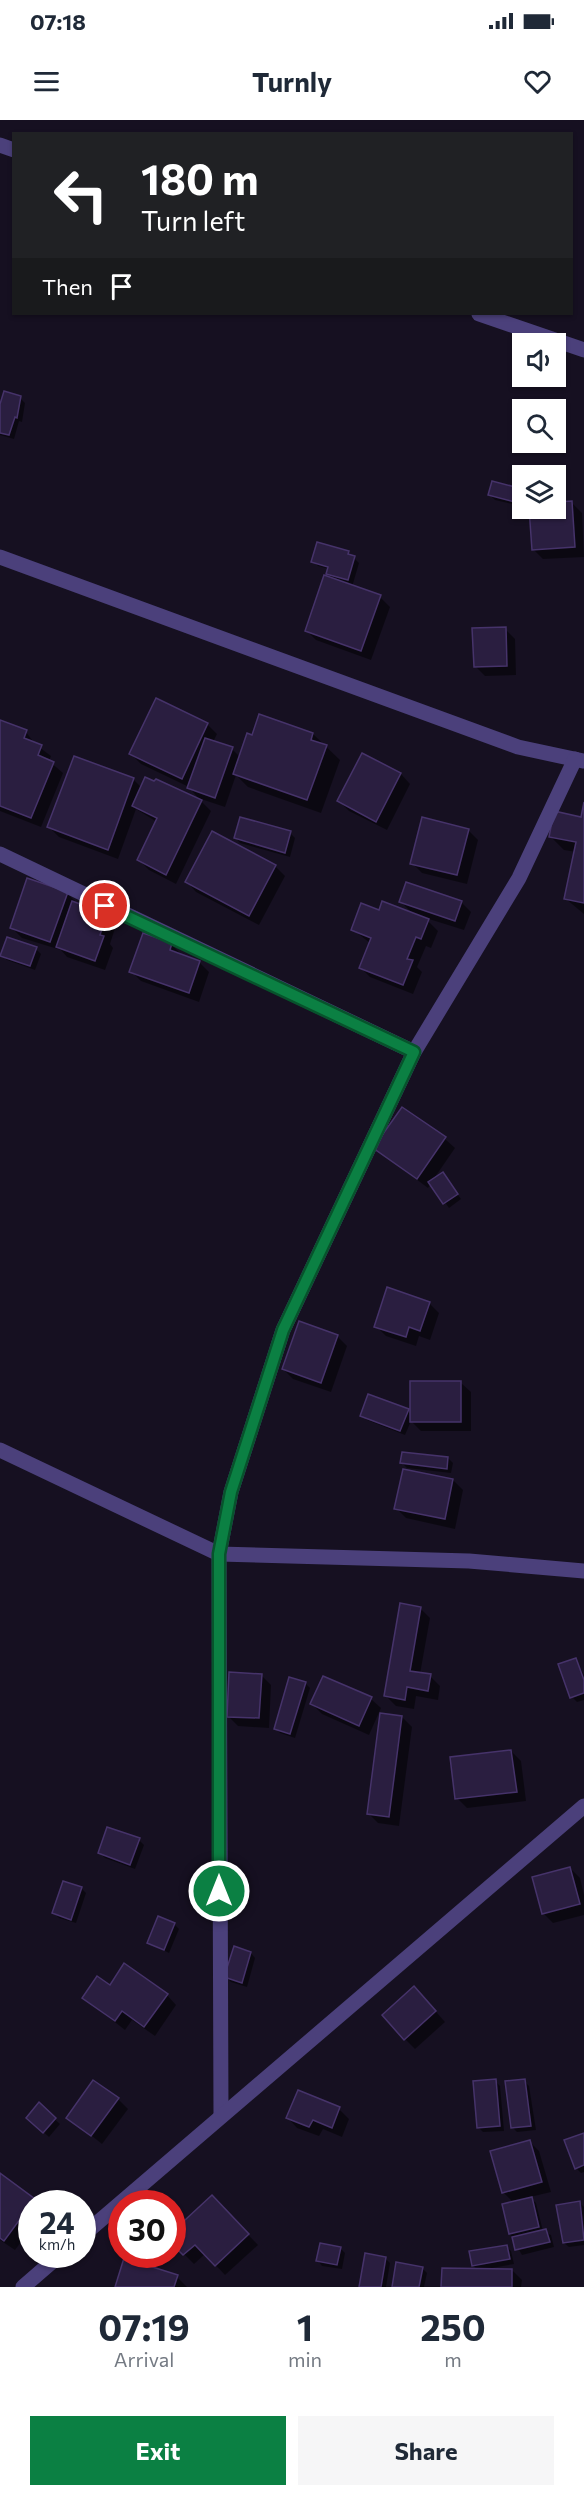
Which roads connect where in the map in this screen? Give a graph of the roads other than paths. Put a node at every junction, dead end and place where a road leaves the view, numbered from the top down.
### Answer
1 (482, 315) edge
2 (584, 350) edge
3 (0, 556) edge
4 (579, 760) edge
5 (0, 854) edge
6 (414, 1052) junction
7 (0, 1450) edge
8 (219, 1554) junction
9 (584, 1571) edge
10 (584, 1806) edge
11 (222, 2116) junction
12 (96, 2224) edge
13 (45, 2268) edge
14 (23, 2287) edge

1 - 2 street
3 - 4 street
4 - 6 street
5 - 6 street
6 - 8 street
7 - 8 street
8 - 9 street
8 - 11 street
10 - 11 street
11 - 12 street
13 - 14 street

